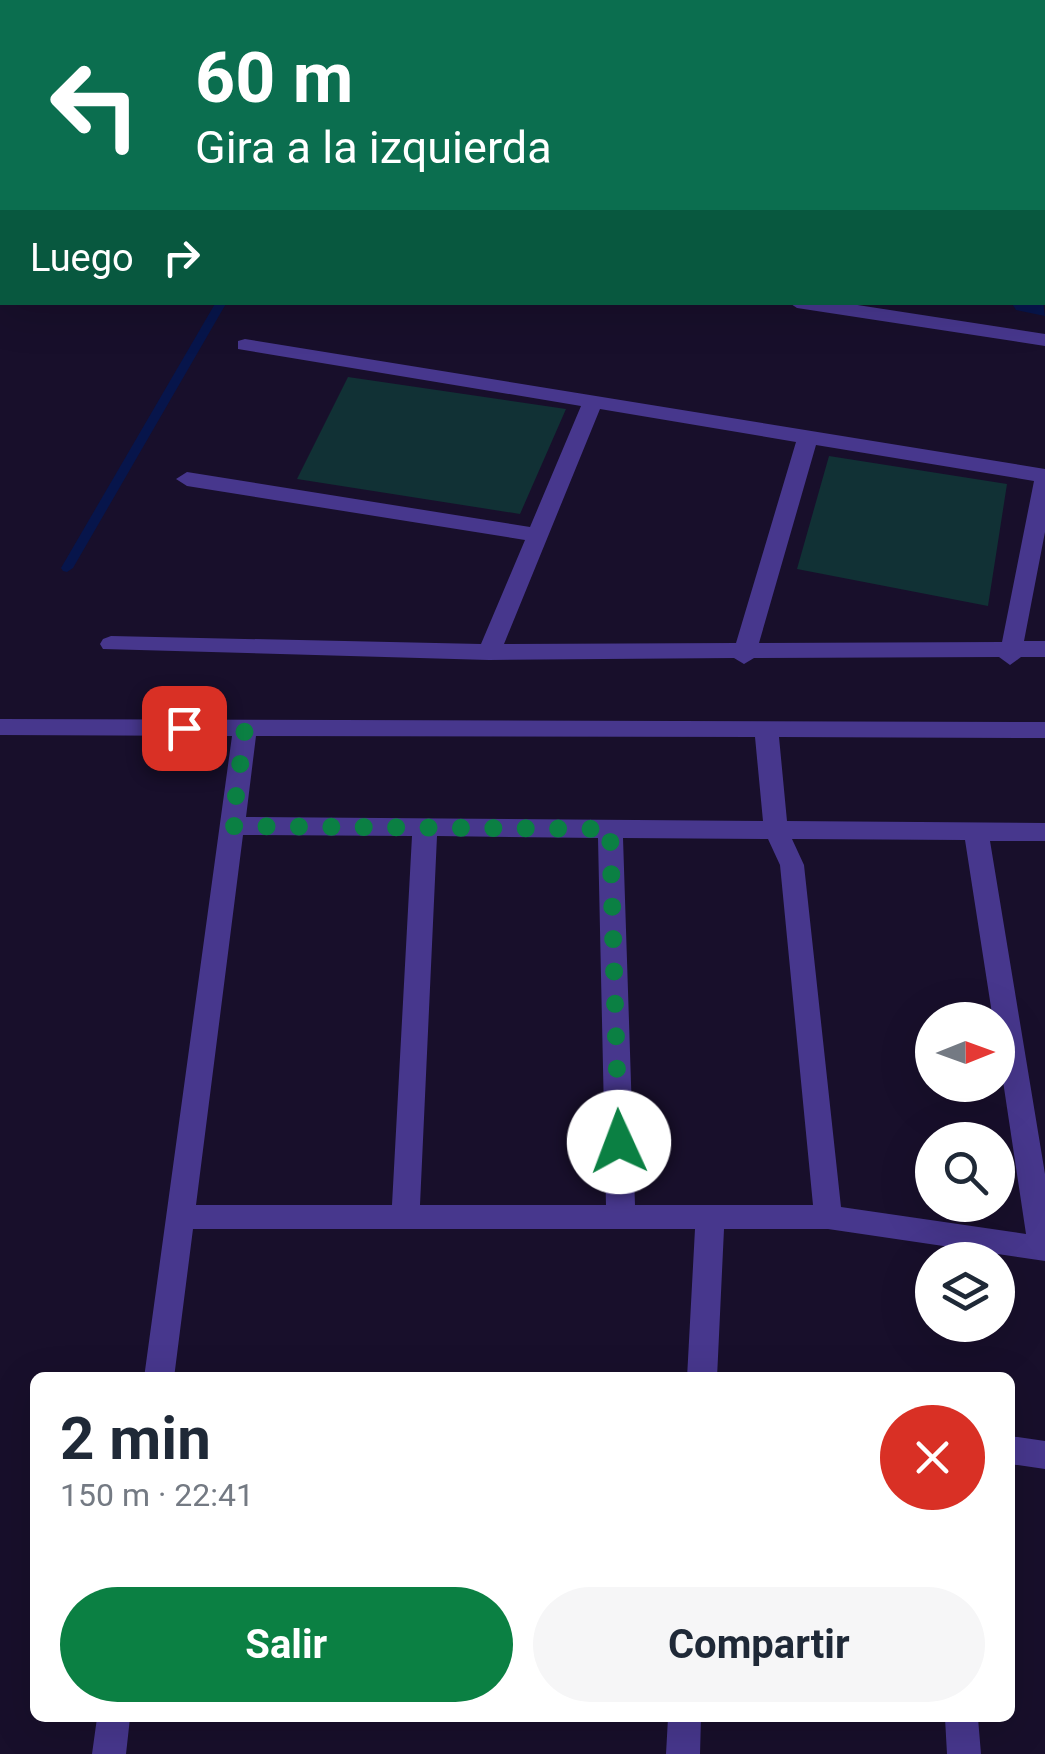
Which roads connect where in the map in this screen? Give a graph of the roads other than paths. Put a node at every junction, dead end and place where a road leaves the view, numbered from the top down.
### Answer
1 (817, 305) edge
2 (1045, 340) edge
3 (245, 345) dead end
4 (592, 402) junction
5 (808, 437) junction
6 (1045, 477) edge
7 (186, 479) dead end
8 (538, 535) junction
9 (112, 644) dead end
10 (1045, 649) edge
11 (490, 652) junction
12 (1011, 653) junction
13 (745, 654) junction
14 (0, 727) edge
15 (245, 728) junction
16 (766, 730) junction
17 (1045, 730) edge
18 (232, 826) junction
19 (426, 828) junction
20 (610, 829) junction
21 (776, 830) junction
22 (976, 832) junction
23 (1045, 832) edge
24 (180, 1216) junction
25 (828, 1217) junction
26 (405, 1218) junction
27 (621, 1220) junction
28 (710, 1220) junction
29 (1044, 1249) edge
30 (160, 1372) edge
31 (702, 1372) edge
32 (1015, 1451) edge
33 (1045, 1454) edge
34 (113, 1722) edge
35 (685, 1722) edge
36 (962, 1722) edge
37 (109, 1754) edge
38 (683, 1754) edge
39 (964, 1754) edge

1 - 2 street
3 - 4 street
4 - 5 street
4 - 8 street
5 - 6 street
5 - 13 street
6 - 12 street
7 - 8 street
8 - 11 street
9 - 11 street
10 - 12 street
11 - 13 street
12 - 13 street
14 - 15 street
15 - 16 street
15 - 18 street
16 - 17 street
16 - 21 street
18 - 19 street
18 - 24 street
19 - 20 street
19 - 26 street
20 - 21 street
20 - 27 street
21 - 22 street
21 - 25 street
22 - 23 street
22 - 29 street
24 - 26 street
24 - 30 street
25 - 28 street
25 - 29 street
26 - 27 street
27 - 28 street
28 - 31 street
32 - 33 street
34 - 37 street
35 - 38 street
36 - 39 street

